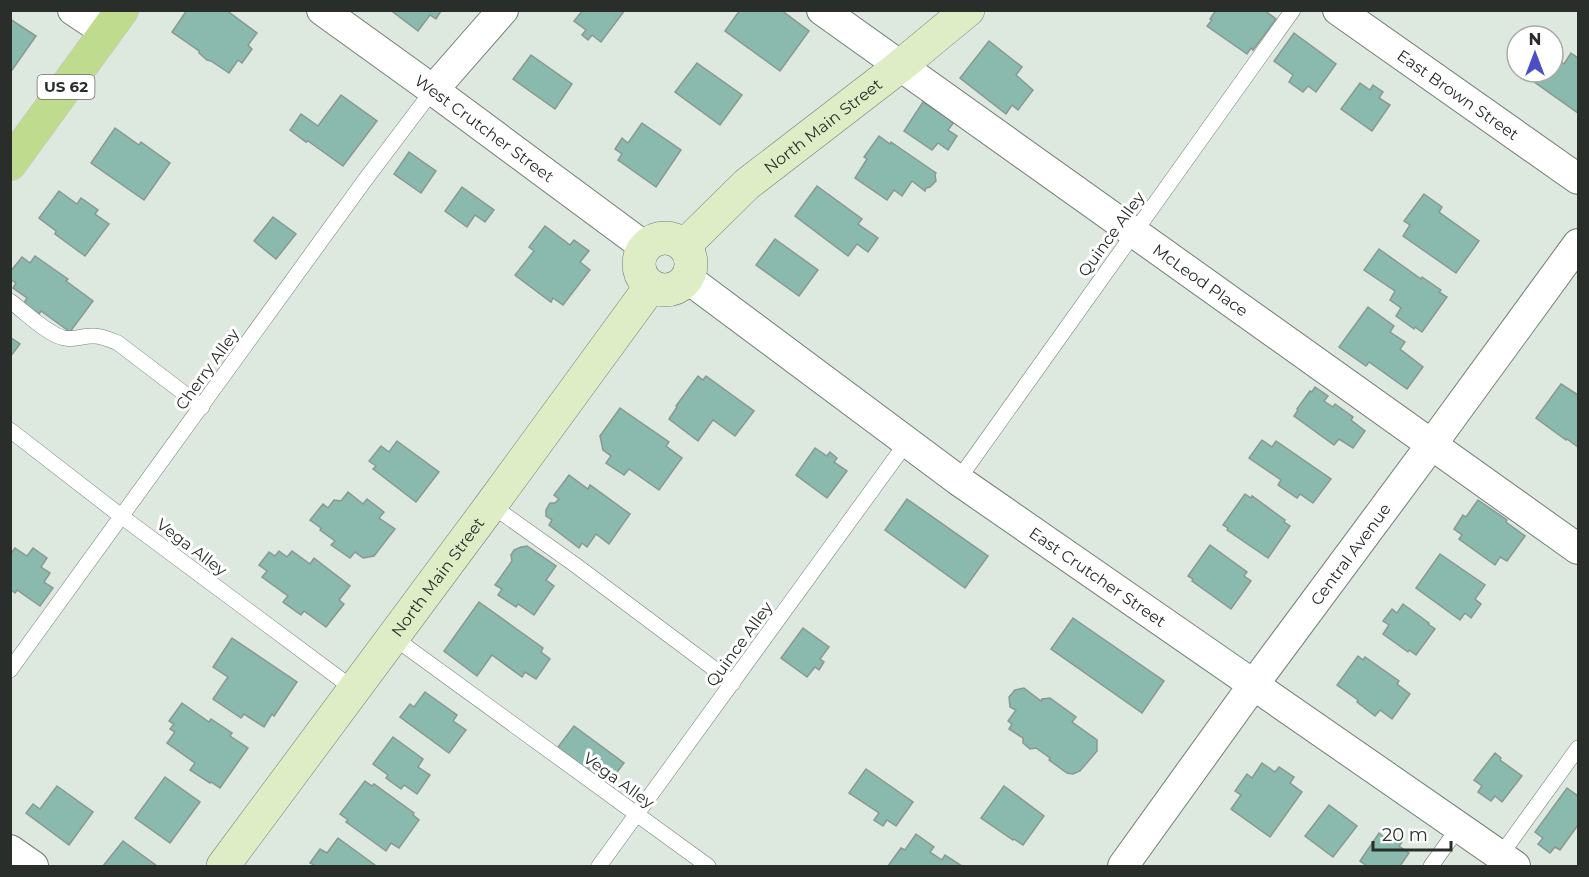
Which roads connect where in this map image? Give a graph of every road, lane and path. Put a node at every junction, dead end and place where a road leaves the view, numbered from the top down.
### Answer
1 (73, 10) edge
2 (322, 10) edge
3 (503, 10) edge
4 (822, 10) edge
5 (968, 10) edge
6 (1293, 10) edge
7 (1338, 10) edge
8 (114, 21) edge
9 (899, 67) junction
10 (433, 90) junction
11 (10, 164) edge
12 (1578, 179) edge
13 (1135, 232) junction
14 (1578, 244) edge
15 (645, 247) junction
16 (686, 262) junction
17 (651, 286) junction
18 (10, 301) edge
19 (202, 407) junction
20 (10, 430) edge
21 (907, 442) junction
22 (1432, 444) junction
23 (958, 480) junction
24 (491, 505) junction
25 (121, 516) junction
26 (1578, 549) edge
27 (393, 637) junction
28 (10, 670) edge
29 (733, 683) junction
30 (1254, 684) junction
31 (355, 690) junction
32 (1578, 748) edge
33 (637, 815) junction
34 (1459, 827) junction
35 (10, 850) edge
36 (1507, 861) edge
37 (33, 867) edge
38 (223, 867) edge
39 (599, 867) edge
40 (708, 867) edge
41 (1123, 867) edge
42 (1431, 867) edge

1 - 8 street
2 - 10 street, West Crutcher Street
3 - 10 street
4 - 9 street, McLeod Place
5 - 9 street, North Main Street
6 - 13 lane, Quince Alley
7 - 12 street, East Brown Street
8 - 11 main road, US 62
9 - 13 street, McLeod Place
9 - 16 street, North Main Street
10 - 15 street, West Crutcher Street
10 - 19 lane, Cherry Alley
13 - 22 street, McLeod Place
13 - 23 lane, Quince Alley
14 - 22 street, Central Avenue
15 - 16 street
15 - 17 street
16 - 17 street, North Main Street
16 - 21 street, East Crutcher Street
17 - 24 street, North Main Street
18 - 19 lane
19 - 25 lane, Cherry Alley
20 - 25 lane, Vega Alley
21 - 23 street, East Crutcher Street
21 - 29 lane, Quince Alley
22 - 26 street, McLeod Place
22 - 30 street, Central Avenue
23 - 30 street, East Crutcher Street
24 - 27 street, North Main Street
24 - 29 lane
25 - 28 lane, Cherry Alley
25 - 31 lane, Vega Alley
27 - 31 street, North Main Street
27 - 33 lane, Vega Alley
29 - 33 lane, Quince Alley
30 - 34 street, East Crutcher Street
30 - 41 street, Central Avenue
31 - 38 street, North Main Street
32 - 36 lane
33 - 39 lane, Quince Alley
33 - 40 lane, Vega Alley
34 - 36 street, East Crutcher Street
34 - 42 lane
35 - 37 street

